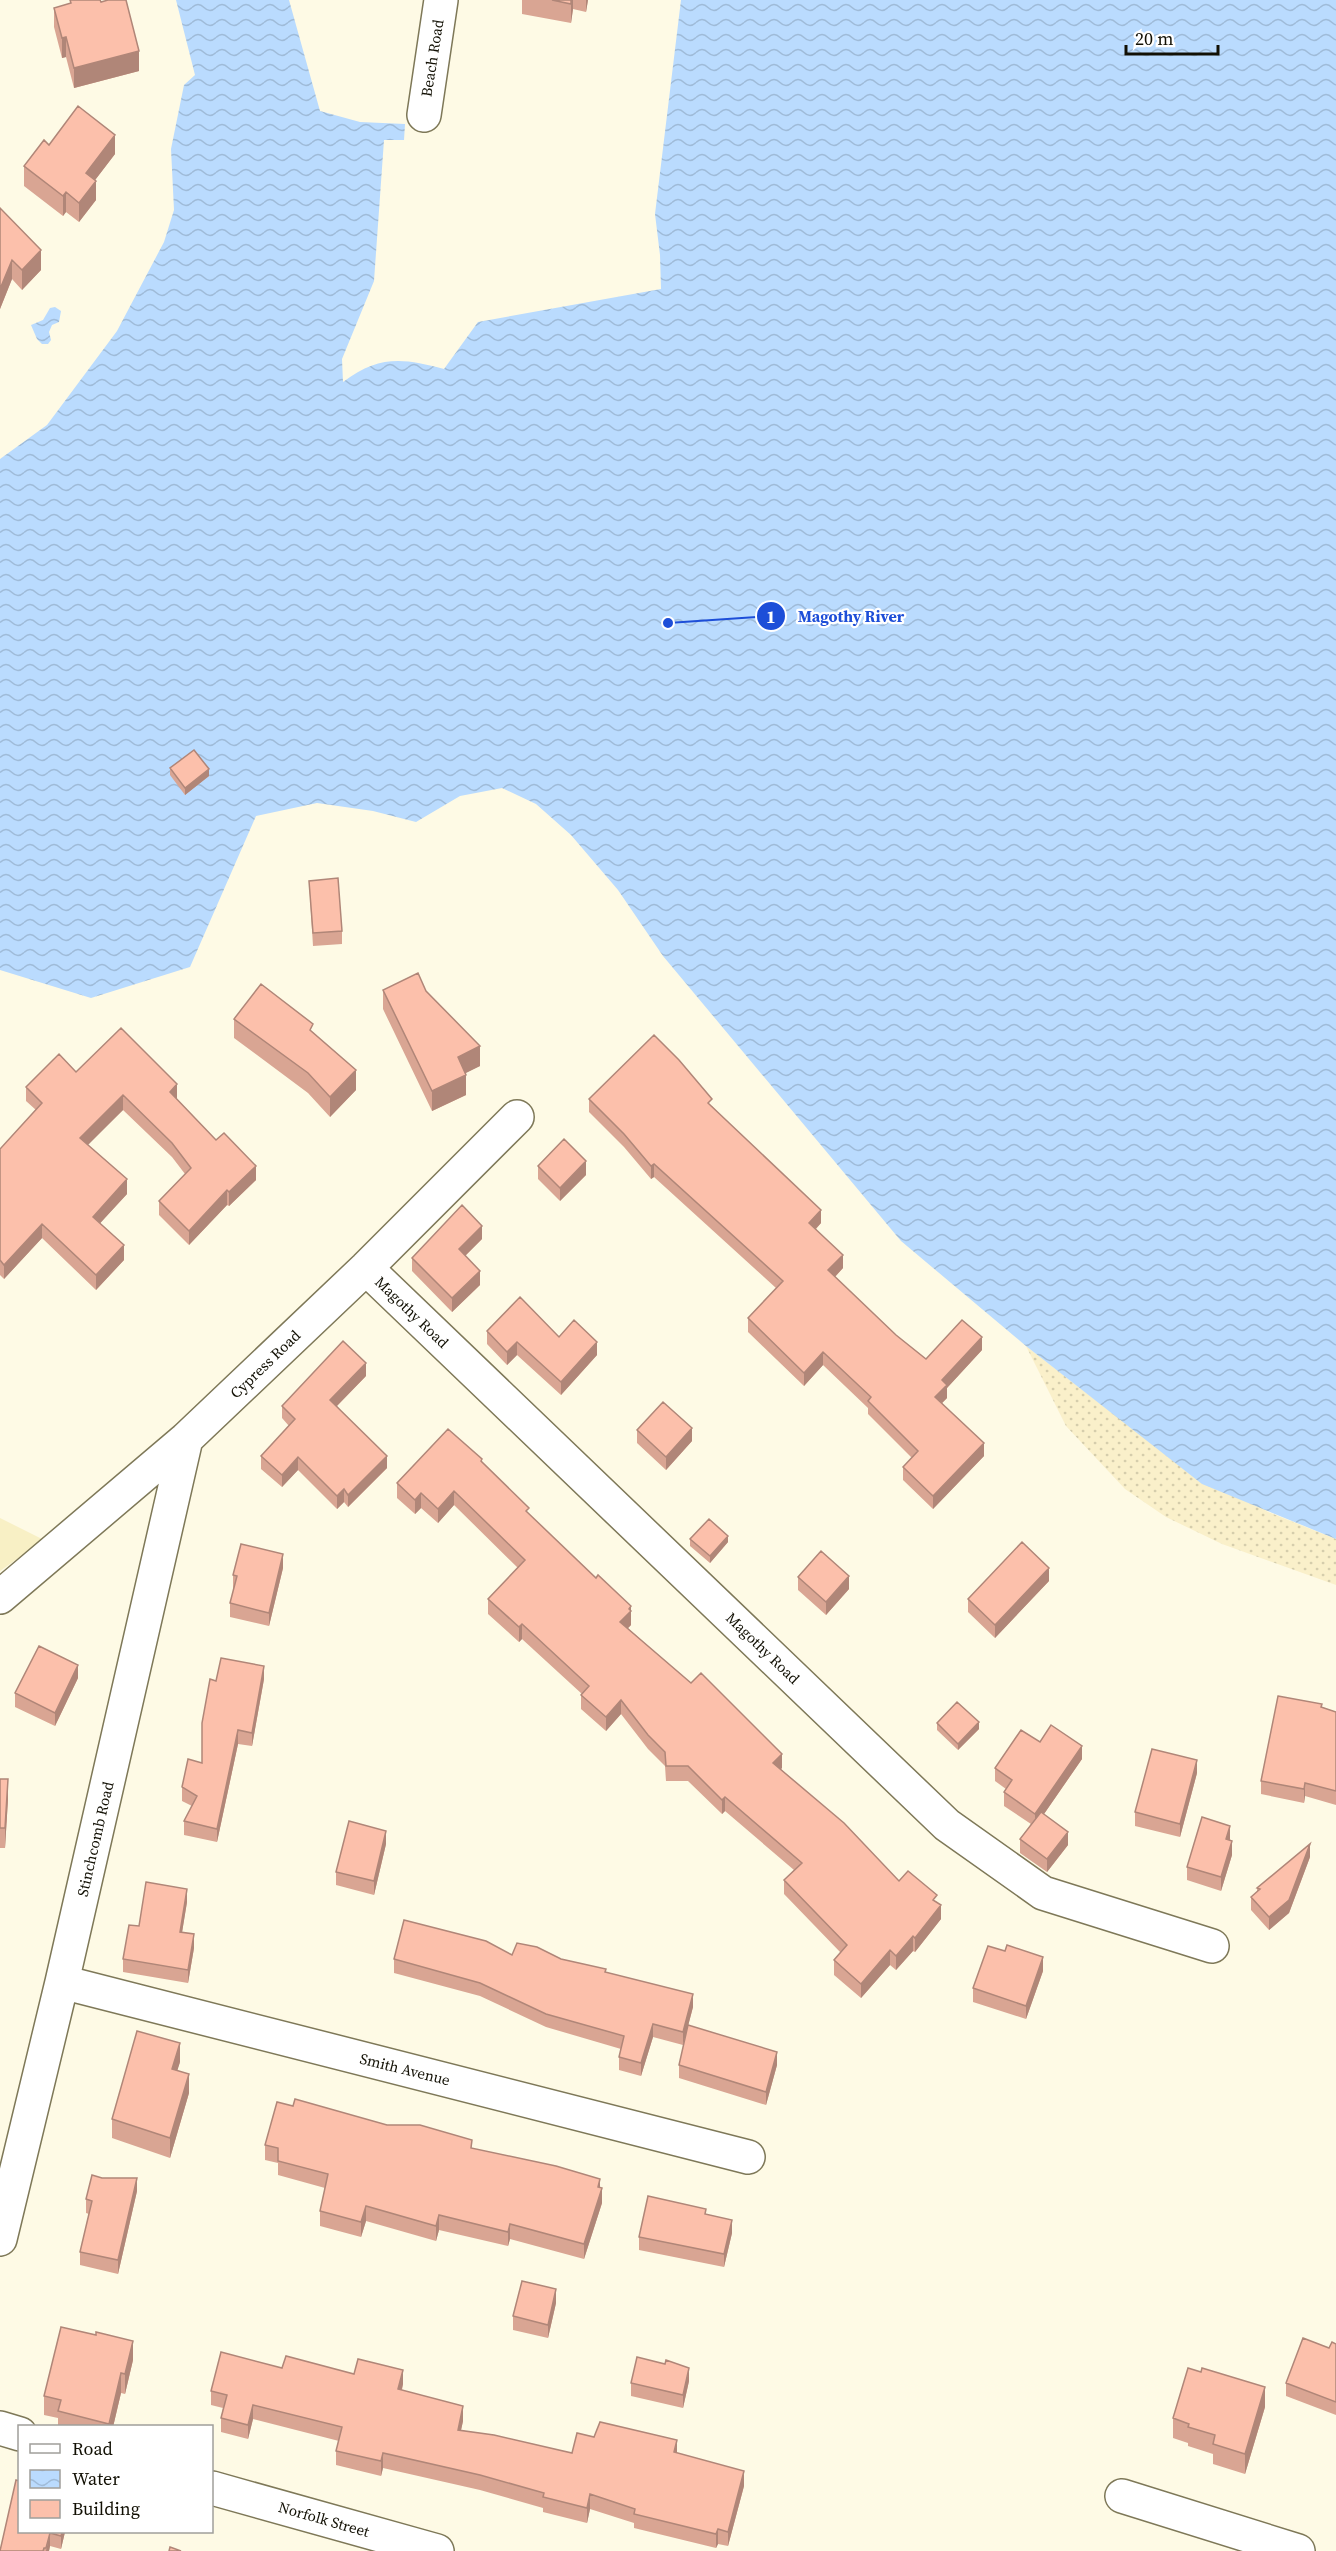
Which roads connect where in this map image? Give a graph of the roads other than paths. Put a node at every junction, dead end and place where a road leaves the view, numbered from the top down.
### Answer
1 (441, 0) edge
2 (424, 115) dead end
3 (517, 1117) dead end
4 (366, 1268) junction
5 (186, 1439) junction
6 (0, 1597) edge
7 (1212, 1946) dead end
8 (62, 1982) junction
9 (748, 2157) dead end
10 (0, 2239) edge
11 (0, 2428) edge
12 (18, 2433) edge
13 (213, 2487) edge
14 (1122, 2496) dead end
15 (437, 2551) edge
16 (1298, 2551) edge

1 - 2 street, Beach Road
3 - 4 street, Cypress Road
4 - 5 street, Cypress Road
4 - 7 street, Magothy Road
5 - 6 street, Cypress Road
5 - 8 street, Stinchcomb Road
8 - 9 street, Smith Avenue
8 - 10 street, Stinchcomb Road
11 - 12 street
13 - 15 street, Norfolk Street
14 - 16 street

